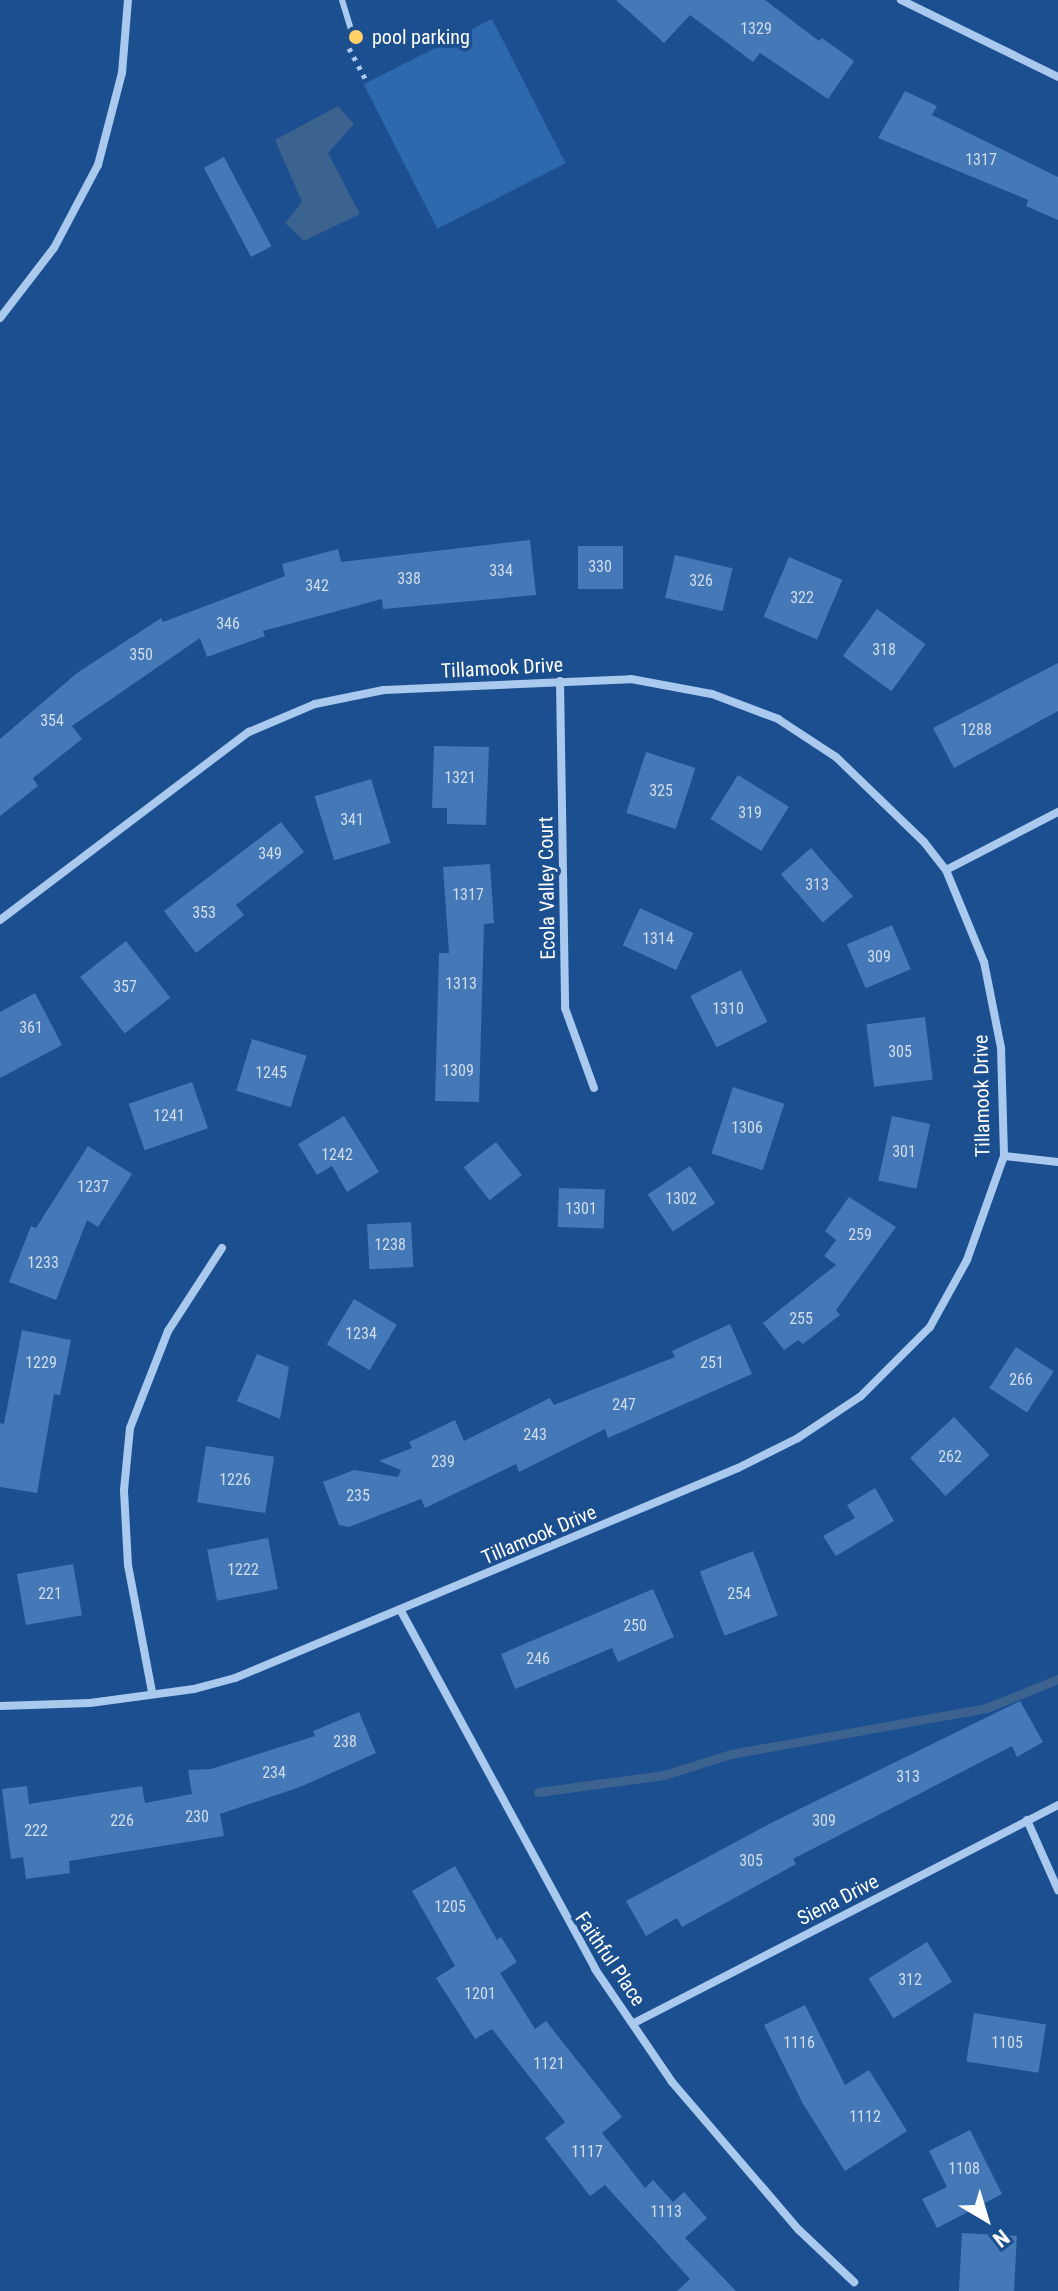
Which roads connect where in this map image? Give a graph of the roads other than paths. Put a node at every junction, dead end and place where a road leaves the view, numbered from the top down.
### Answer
1 (128, 0) edge
2 (342, 0) edge
3 (901, 0) edge
4 (351, 30) dead end
5 (1058, 77) edge
6 (0, 318) edge
7 (560, 681) junction
8 (1058, 812) edge
9 (946, 870) junction
10 (0, 920) edge
11 (594, 1088) dead end
12 (1004, 1156) junction
13 (1058, 1162) edge
14 (222, 1248) dead end
15 (401, 1611) junction
16 (152, 1692) junction
17 (0, 1706) edge
18 (1058, 1805) edge
19 (1027, 1820) junction
20 (1058, 1890) edge
21 (634, 2023) junction
22 (854, 2282) dead end

1 - 6 street
2 - 4 lane
3 - 5 street
7 - 9 street, Tillamook Drive
7 - 10 street, Tillamook Drive
7 - 11 street, Ecola Valley Court
8 - 9 street
9 - 12 street, Tillamook Drive
12 - 13 street
12 - 15 street, Tillamook Drive
14 - 16 street
15 - 16 street, Tillamook Drive
15 - 21 street, Faithful Place
16 - 17 street, Tillamook Drive
18 - 19 street, Siena Drive
19 - 20 street
19 - 21 street, Siena Drive
21 - 22 street, Faithful Place

